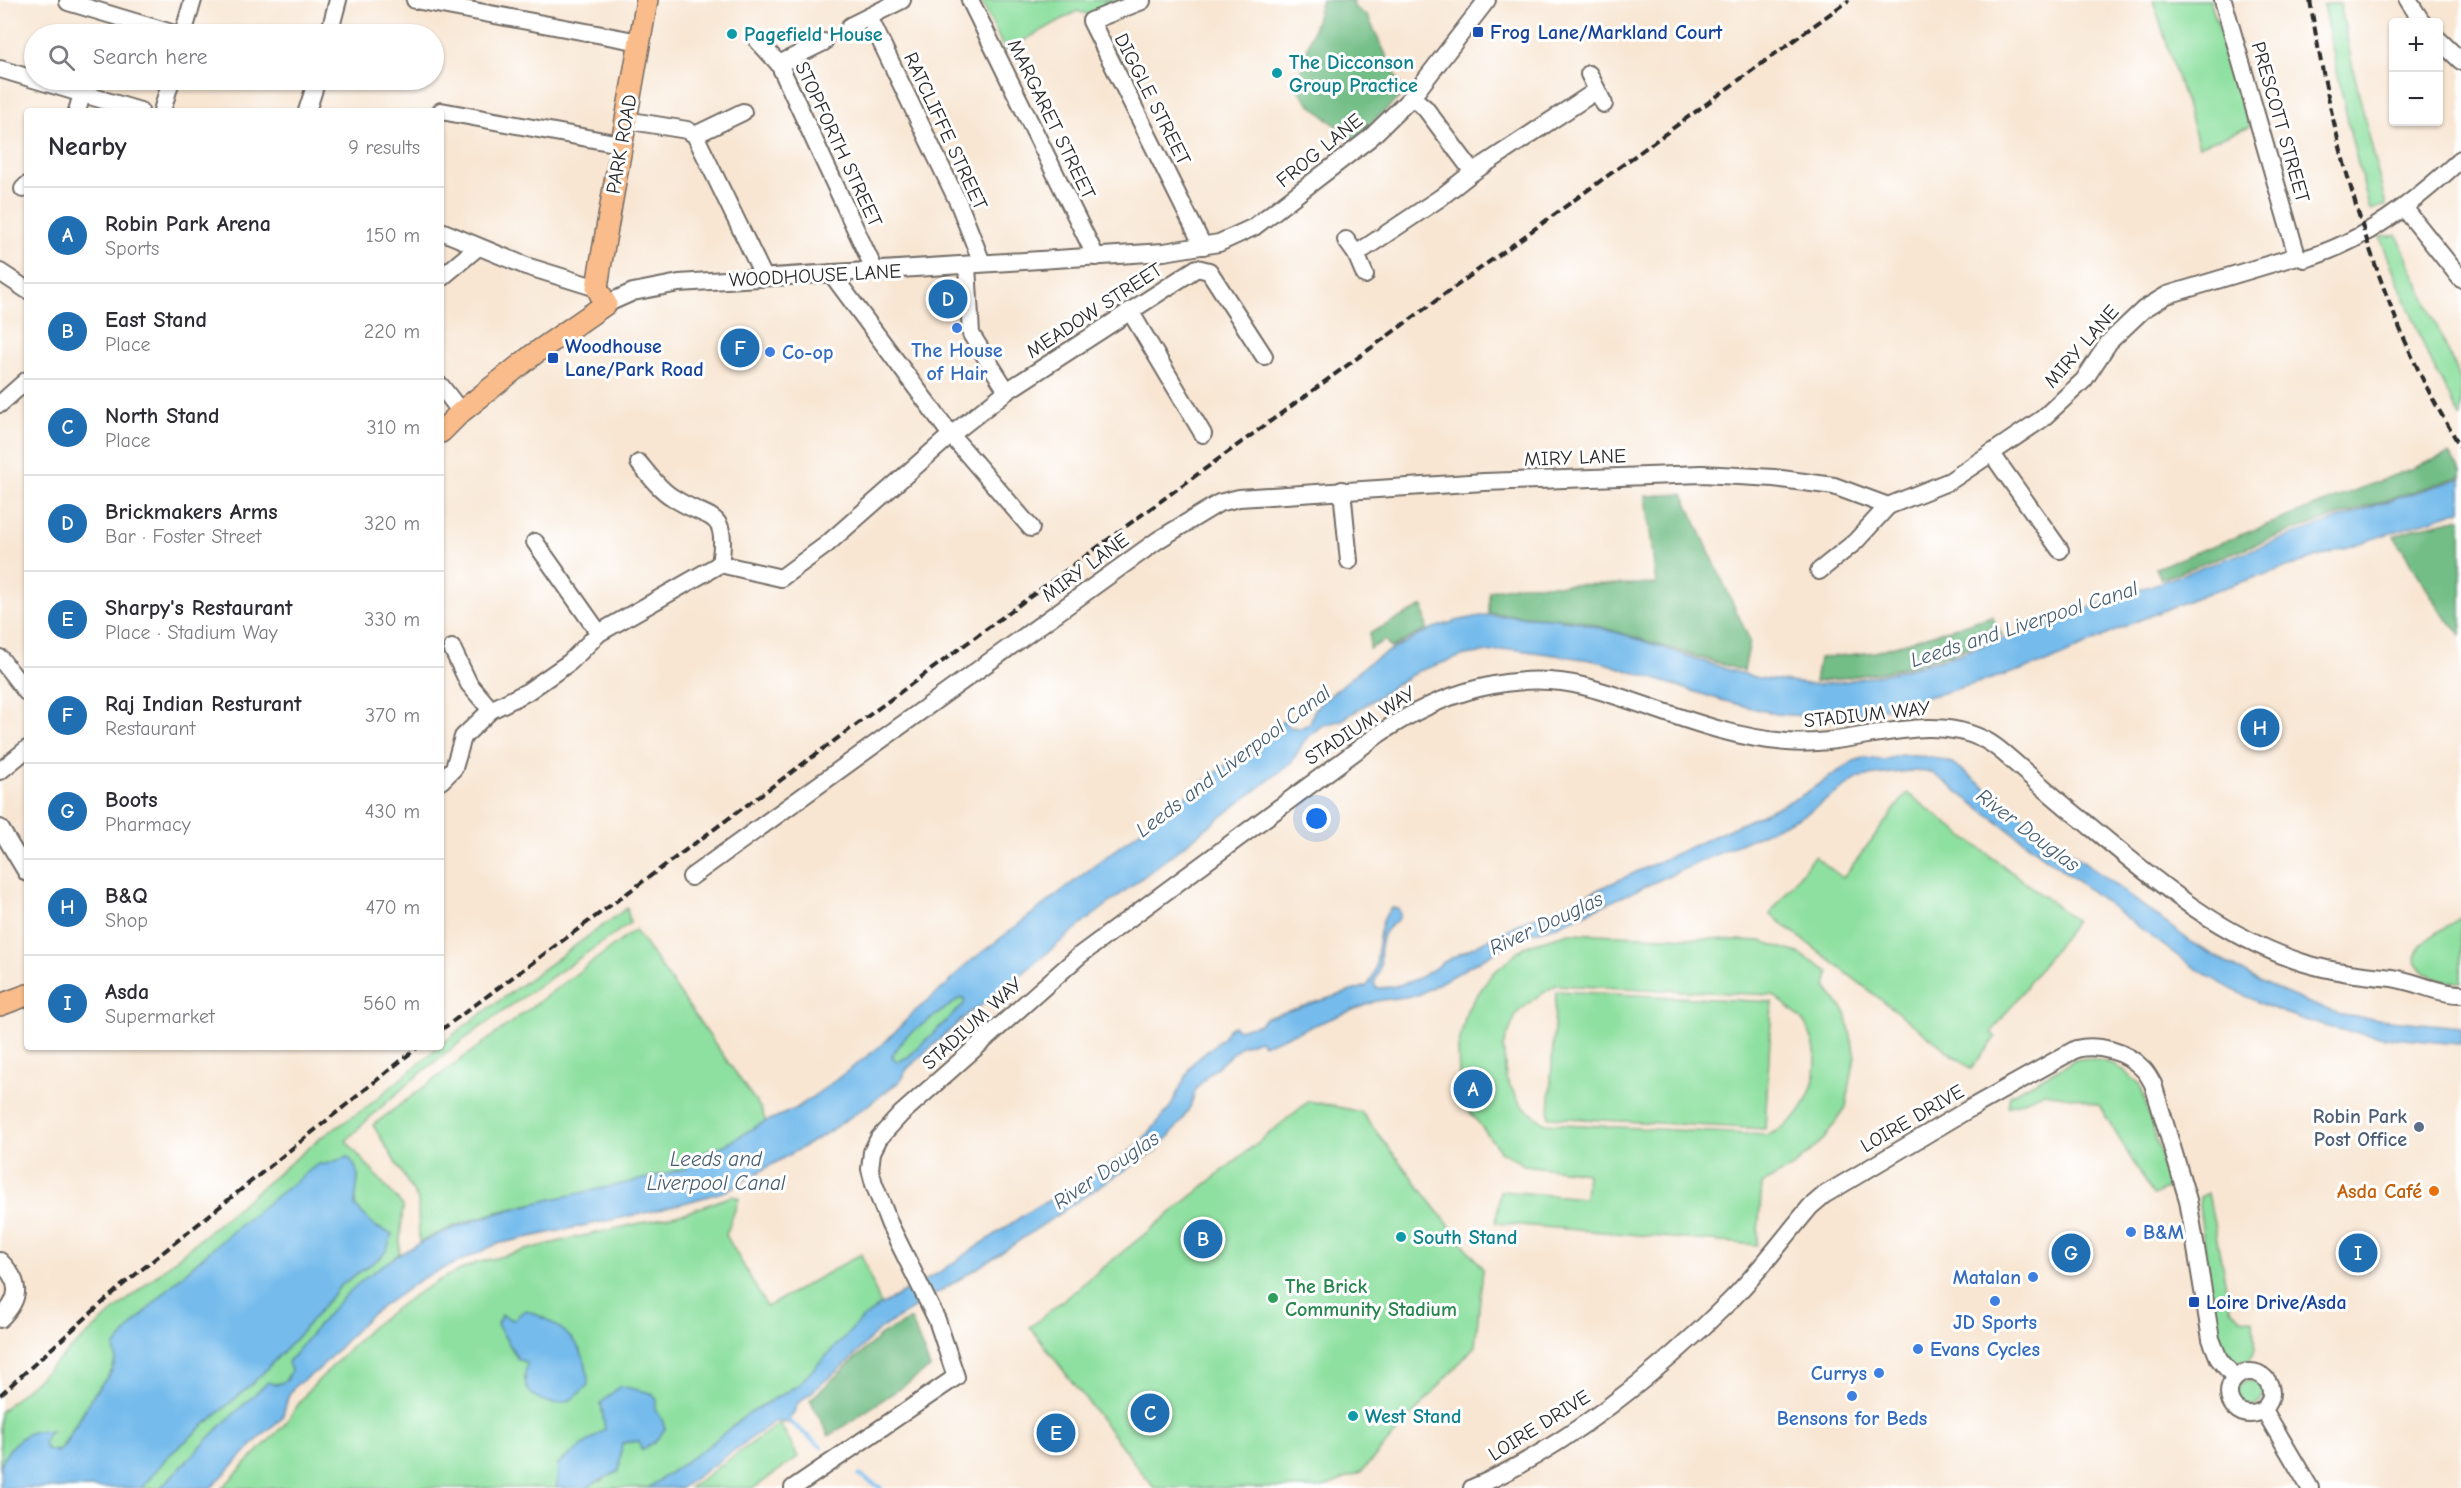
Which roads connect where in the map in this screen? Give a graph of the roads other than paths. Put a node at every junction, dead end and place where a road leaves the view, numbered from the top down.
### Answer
1 (193, 0) edge
2 (338, 0) edge
3 (415, 0) edge
4 (647, 0) edge
5 (902, 0) edge
6 (970, 0) edge
7 (1487, 0) edge
8 (2223, 0) edge
9 (2408, 0) edge
10 (1142, 1) edge
11 (68, 2) dead end
12 (92, 4) edge
13 (869, 17) junction
14 (2419, 18) edge
15 (147, 24) edge
16 (186, 24) edge
17 (332, 24) edge
18 (850, 26) dead end
19 (758, 41) dead end
20 (640, 42) junction
21 (824, 42) dead end
22 (2443, 43) edge
23 (2461, 61) edge
24 (779, 64) junction
25 (0, 69) edge
26 (1589, 74) dead end
27 (24, 79) edge
28 (49, 90) edge
29 (168, 90) edge
30 (314, 90) edge
31 (1412, 97) junction
32 (80, 103) edge
33 (118, 108) edge
34 (163, 108) edge
35 (308, 108) edge
36 (444, 112) edge
37 (743, 112) dead end
38 (625, 120) junction
39 (695, 135) junction
40 (620, 144) junction
41 (2460, 162) edge
42 (1473, 172) junction
43 (2404, 208) junction
44 (444, 232) edge
45 (1234, 237) joint
46 (1346, 240) dead end
47 (1203, 246) junction
48 (478, 247) junction
49 (1356, 254) junction
50 (2297, 256) junction
51 (1096, 257) junction
52 (975, 264) junction
53 (875, 271) junction
54 (0, 272) edge
55 (831, 273) junction
56 (444, 275) edge
57 (1365, 275) dead end
58 (764, 277) junction
59 (2461, 279) edge
60 (24, 288) edge
61 (602, 296) junction
62 (1130, 310) junction
63 (1264, 356) dead end
64 (24, 383) edge
65 (444, 390) edge
66 (1007, 391) junction
67 (0, 404) edge
68 (461, 412) junction
69 (444, 429) edge
70 (1203, 434) dead end
71 (951, 435) junction
72 (1992, 454) junction
73 (639, 463) dead end
74 (1342, 490) junction
75 (1888, 506) junction
76 (1031, 528) dead end
77 (535, 542) dead end
78 (2060, 550) dead end
79 (1349, 561) dead end
80 (720, 564) junction
81 (1819, 571) dead end
82 (599, 633) junction
83 (452, 648) dead end
84 (0, 658) edge
85 (24, 689) edge
86 (491, 710) junction
87 (24, 751) edge
88 (0, 771) edge
89 (444, 779) edge
90 (0, 828) edge
91 (24, 868) edge
92 (691, 877) dead end
93 (2461, 994) edge
94 (24, 996) edge
95 (0, 1005) edge
96 (0, 1261) edge
97 (0, 1319) edge
98 (2235, 1378) junction
99 (2264, 1410) junction
100 (793, 1488) edge
101 (1472, 1488) edge
102 (2310, 1488) edge

1 - 16 street
2 - 17 street
3 - 20 street
4 - 20 main road, PARK ROAD
5 - 13 street
6 - 51 street, MARGARET STREET
7 - 31 street, FROG LANE
8 - 50 street, PRESCOTT STREET
9 - 14 street
10 - 47 street, DIGGLE STREET
11 - 12 street
12 - 15 street
13 - 18 street
13 - 52 street, RATCLIFFE STREET
19 - 24 street, STOPFORTH STREET
20 - 38 main road, PARK ROAD
21 - 24 street
22 - 23 street
24 - 53 street, STOPFORTH STREET
25 - 27 street
26 - 42 street
28 - 32 street
29 - 34 street
30 - 35 street
31 - 42 street
31 - 45 street, FROG LANE
32 - 33 street
36 - 40 street
37 - 39 street
38 - 39 street
38 - 40 main road, PARK ROAD
39 - 58 street
40 - 61 main road, PARK ROAD
41 - 43 street, MIRY LANE
42 - 49 street
43 - 50 street, MIRY LANE
43 - 59 street
44 - 48 street
45 - 47 street, WOODHOUSE LANE
46 - 49 street
47 - 51 street, WOODHOUSE LANE
48 - 56 street
48 - 61 street
49 - 57 street
50 - 72 street, MIRY LANE
51 - 52 street, WOODHOUSE LANE
52 - 53 street, WOODHOUSE LANE
52 - 66 street, RATCLIFFE STREET
53 - 55 street, WOODHOUSE LANE
54 - 60 street
55 - 58 street, WOODHOUSE LANE
55 - 71 street
58 - 61 street, WOODHOUSE LANE
61 - 68 main road, WOODHOUSE LANE
62 - 63 street, MEADOW STREET
62 - 66 street, MEADOW STREET
62 - 70 street
64 - 67 street
65 - 68 street
66 - 71 street, MEADOW STREET
68 - 69 main road, WOODHOUSE LANE
71 - 76 street
71 - 80 street, MEADOW STREET
72 - 75 street, MIRY LANE
72 - 78 street
73 - 80 street
74 - 75 street, MIRY LANE
74 - 79 street
74 - 92 street, MIRY LANE
75 - 81 street
77 - 82 street
80 - 82 street
82 - 86 street
83 - 86 street
84 - 85 street
86 - 89 street
87 - 88 street
90 - 91 street
93 - 100 street, STADIUM WAY
94 - 95 main road
96 - 97 street
98 - 99 street
98 - 99 street
98 - 101 street, LOIRE DRIVE
99 - 102 street

